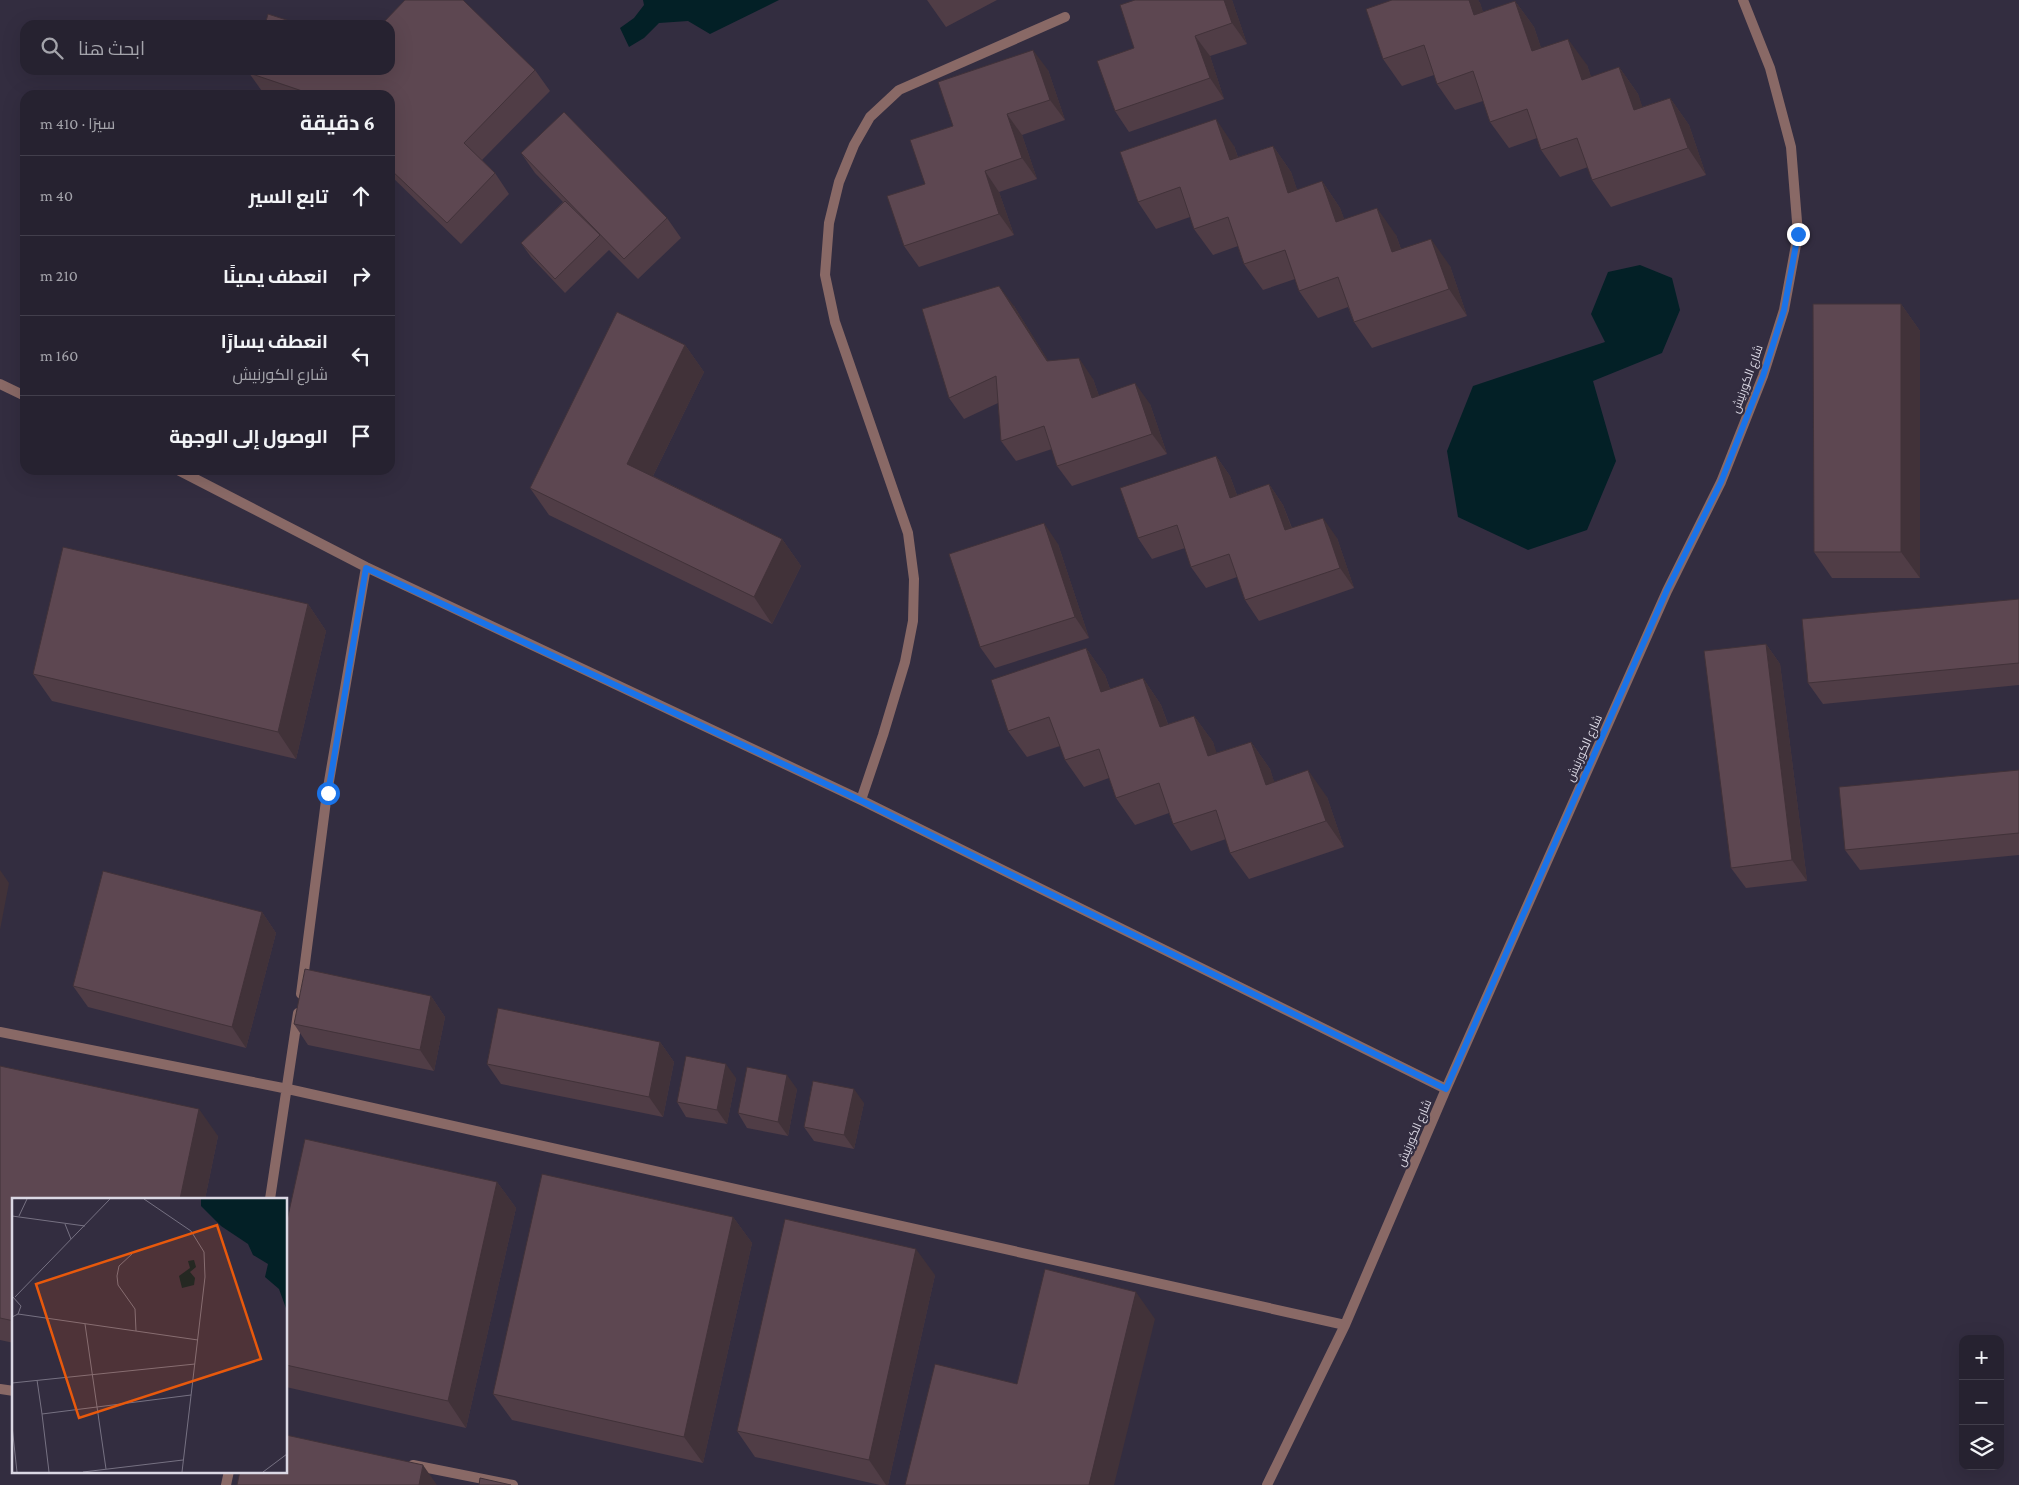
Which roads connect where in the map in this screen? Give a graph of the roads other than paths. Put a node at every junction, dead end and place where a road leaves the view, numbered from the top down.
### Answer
1 (1743, 0) edge
2 (1064, 17) dead end
3 (0, 384) edge
4 (20, 394) edge
5 (188, 475) edge
6 (366, 568) junction
7 (860, 800) junction
8 (0, 1032) edge
9 (288, 1089) junction
10 (1446, 1089) junction
11 (270, 1198) edge
12 (1345, 1325) junction
13 (400, 1462) edge
14 (229, 1472) edge
15 (226, 1485) edge
16 (513, 1485) edge
17 (1267, 1485) edge

1 - 10 street, شارع الكورنيش
2 - 7 street
3 - 4 street
5 - 6 street
6 - 7 street
6 - 9 street
7 - 10 street
8 - 9 street
9 - 11 street
9 - 12 street
10 - 12 street, شارع الكورنيش
12 - 17 street, شارع الكورنيش
13 - 16 street
14 - 15 street

